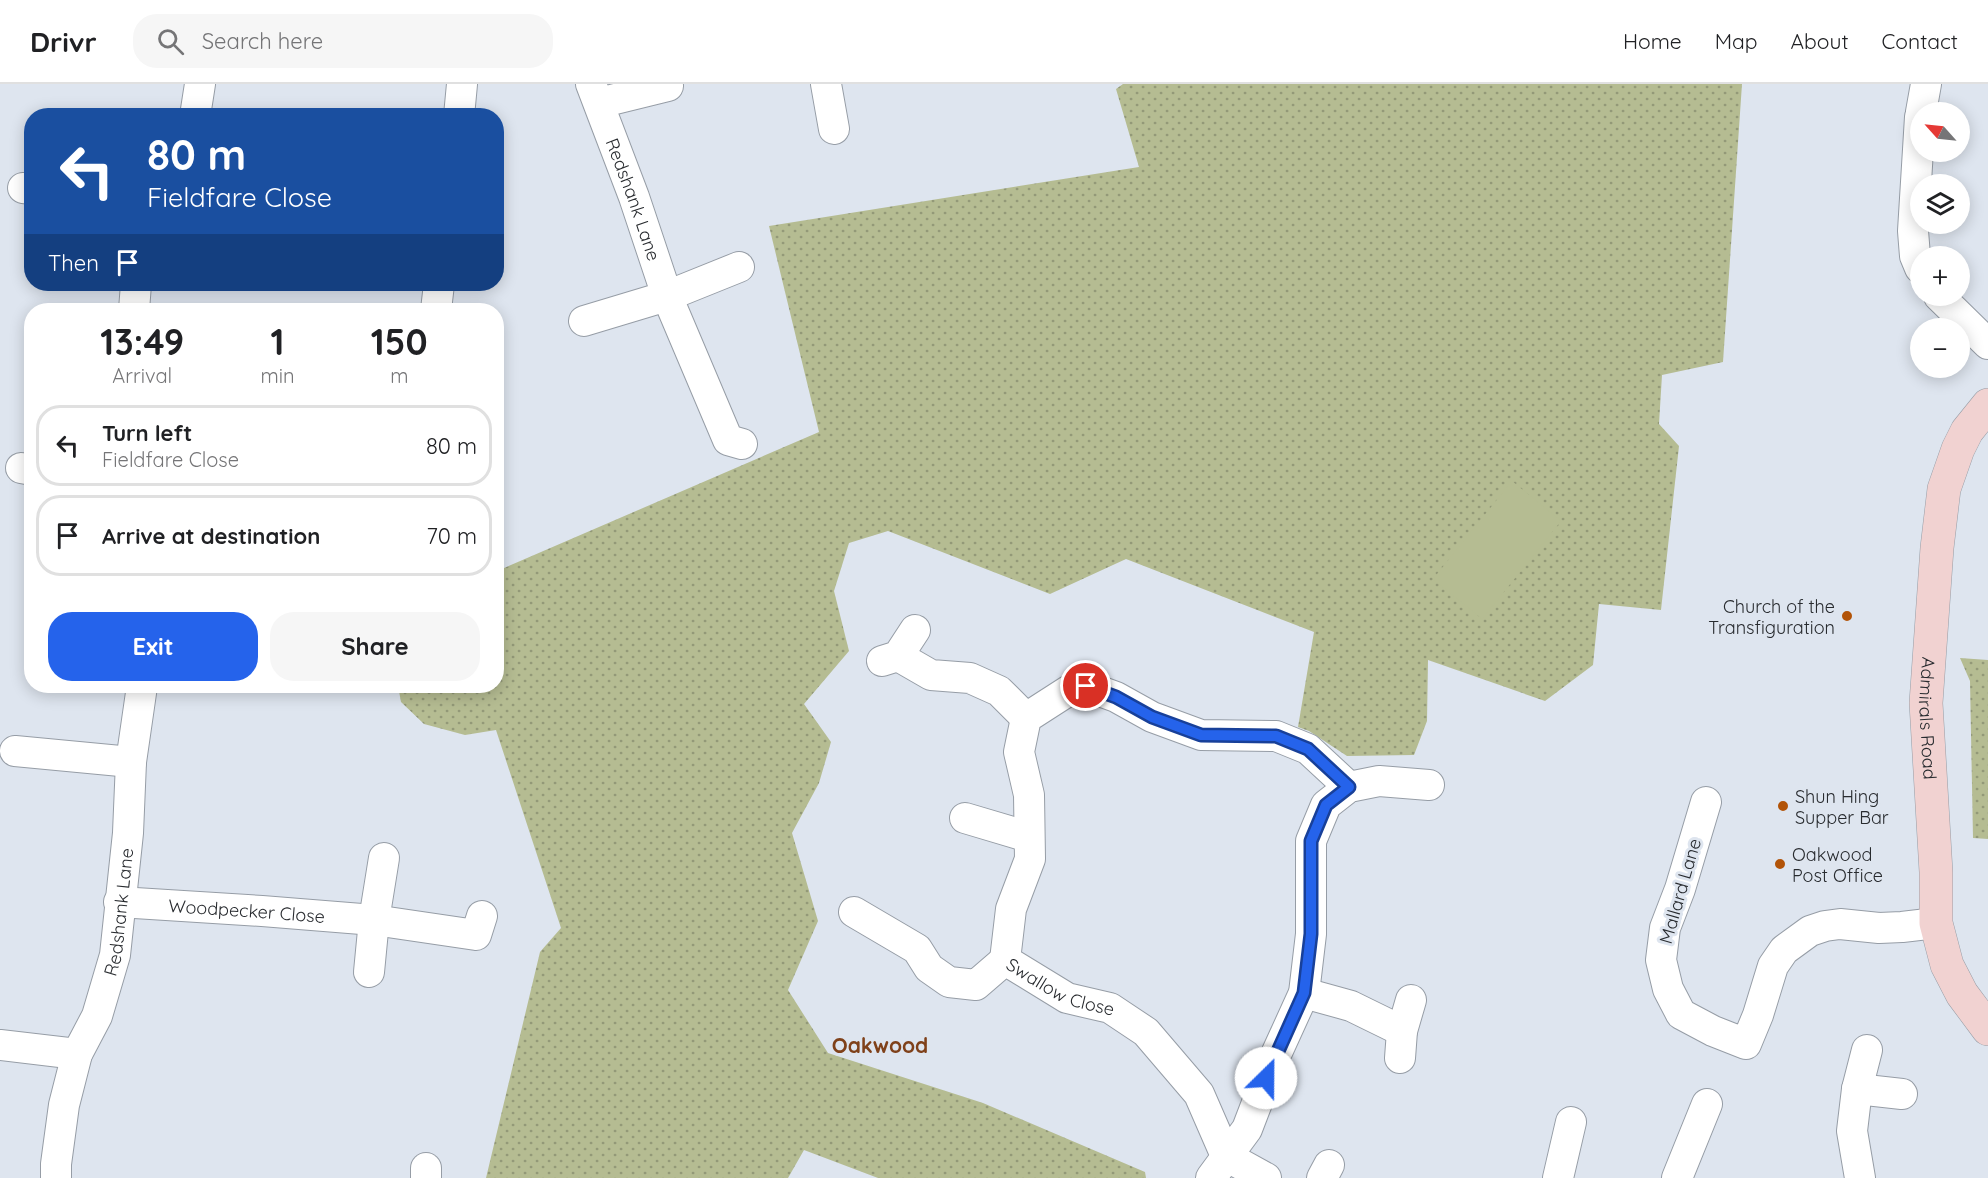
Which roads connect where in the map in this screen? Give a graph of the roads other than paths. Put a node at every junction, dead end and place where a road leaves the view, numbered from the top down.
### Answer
1 (200, 84) edge
2 (462, 84) edge
3 (826, 84) edge
4 (1926, 84) edge
5 (668, 86) dead end
6 (595, 94) edge
7 (1923, 102) edge
8 (196, 108) edge
9 (460, 108) edge
10 (834, 129) dead end
11 (1917, 162) edge
12 (1914, 246) edge
13 (739, 267) dead end
14 (667, 296) junction
15 (1949, 306) edge
16 (584, 321) dead end
17 (1988, 345) edge
18 (1988, 405) edge
19 (742, 444) dead end
20 (915, 630) dead end
21 (141, 693) edge
22 (1026, 718) junction
23 (15, 751) dead end
24 (130, 762) junction
25 (1429, 785) dead end
26 (1349, 787) junction
27 (1706, 802) dead end
28 (965, 818) dead end
29 (1029, 837) junction
30 (384, 858) dead end
31 (120, 902) junction
32 (852, 906) dead end
33 (482, 915) dead end
34 (374, 920) junction
35 (1936, 923) junction
36 (1005, 960) junction
37 (369, 972) dead end
38 (1304, 993) junction
39 (1411, 1000) dead end
40 (1988, 1029) edge
41 (0, 1045) edge
42 (1867, 1050) dead end
43 (77, 1054) junction
44 (1857, 1089) junction
45 (1902, 1094) dead end
46 (1707, 1104) dead end
47 (1571, 1122) dead end
48 (1219, 1167) edge
49 (1566, 1176) edge
50 (56, 1178) edge
51 (1266, 1178) edge
52 (1677, 1178) edge
53 (1860, 1178) edge

1 - 8 street
2 - 9 street
3 - 10 street
4 - 7 street
5 - 6 street, Redshank Lane
6 - 14 street, Redshank Lane
11 - 12 street
13 - 14 street
14 - 16 street
14 - 19 street, Redshank Lane
15 - 17 street
18 - 35 street, Admirals Road
20 - 22 street
21 - 24 street, Redshank Lane
22 - 26 street
22 - 29 street
23 - 24 street
24 - 31 street, Redshank Lane
25 - 26 street
26 - 38 street
27 - 35 street, Mallard Lane
28 - 29 street
29 - 36 street
30 - 34 street
31 - 34 street, Woodpecker Close
31 - 43 street, Redshank Lane
32 - 36 street, Swallow Close
33 - 34 street, Woodpecker Close
34 - 37 street
35 - 40 street, Admirals Road
36 - 48 street, Swallow Close
38 - 39 street
38 - 48 street
41 - 43 street
42 - 44 street
43 - 50 street, Redshank Lane
44 - 45 street
44 - 53 street
46 - 52 street
47 - 49 street
48 - 51 street

